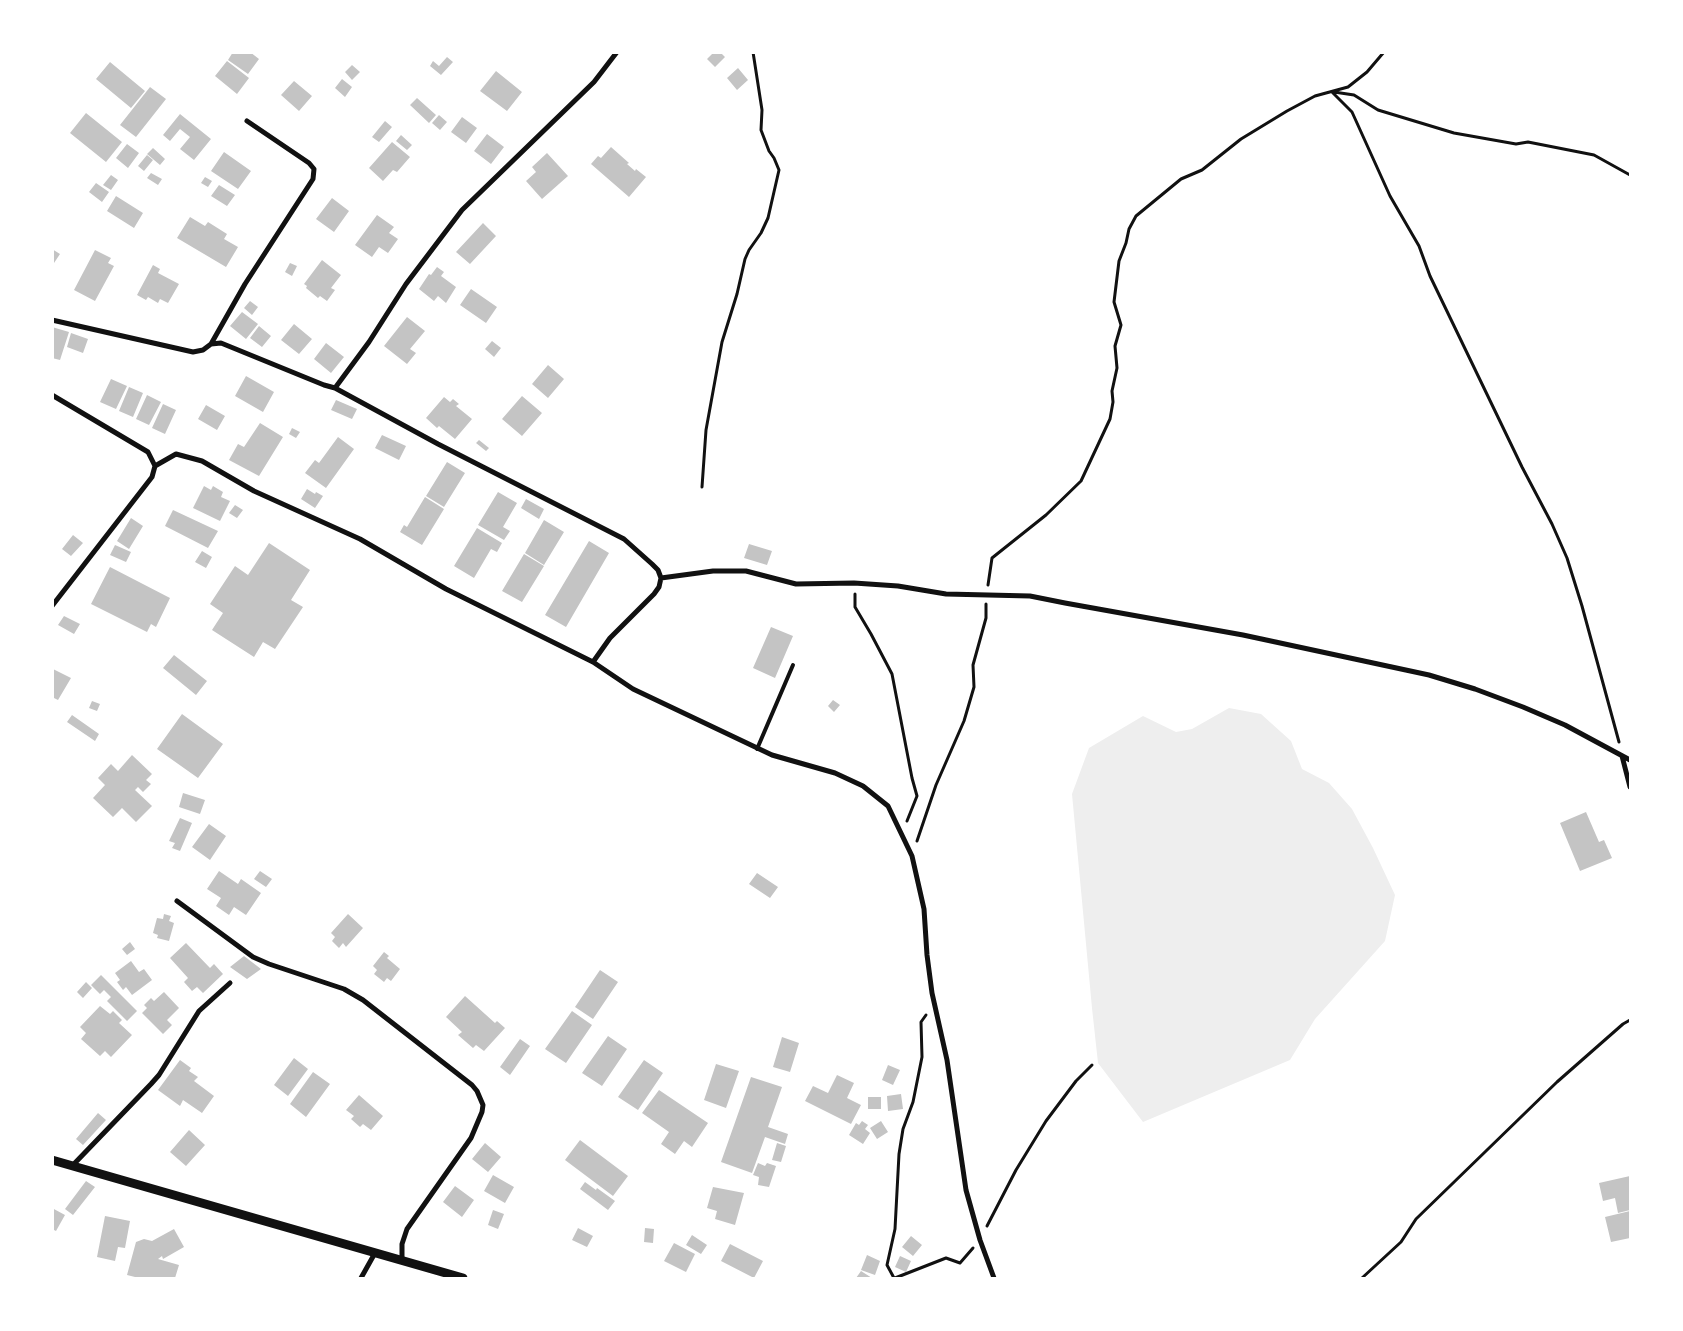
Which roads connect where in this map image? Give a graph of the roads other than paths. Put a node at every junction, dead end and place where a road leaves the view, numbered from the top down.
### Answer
1 (617, 52) edge
2 (247, 121) dead end
3 (52, 320) edge
4 (211, 344) junction
5 (335, 388) junction
6 (52, 395) edge
7 (155, 466) junction
8 (661, 578) junction
9 (52, 606) edge
10 (593, 662) junction
11 (793, 666) dead end
12 (757, 749) junction
13 (1622, 756) junction
14 (1630, 760) edge
15 (1630, 788) edge
16 (177, 901) dead end
17 (230, 983) dead end
18 (52, 1160) edge
19 (72, 1166) junction
20 (375, 1253) junction
21 (402, 1261) junction
22 (361, 1278) edge
23 (463, 1278) edge
24 (994, 1278) edge

1 - 5 street
2 - 4 street
3 - 4 street
4 - 5 street
5 - 8 street
6 - 7 street
7 - 9 street
7 - 10 street
8 - 10 street
8 - 13 street
10 - 12 street
11 - 12 lane
12 - 24 street
13 - 14 street
13 - 15 street
16 - 21 street
17 - 19 street
18 - 19 street
19 - 20 street
20 - 21 street
20 - 22 street
21 - 23 street

